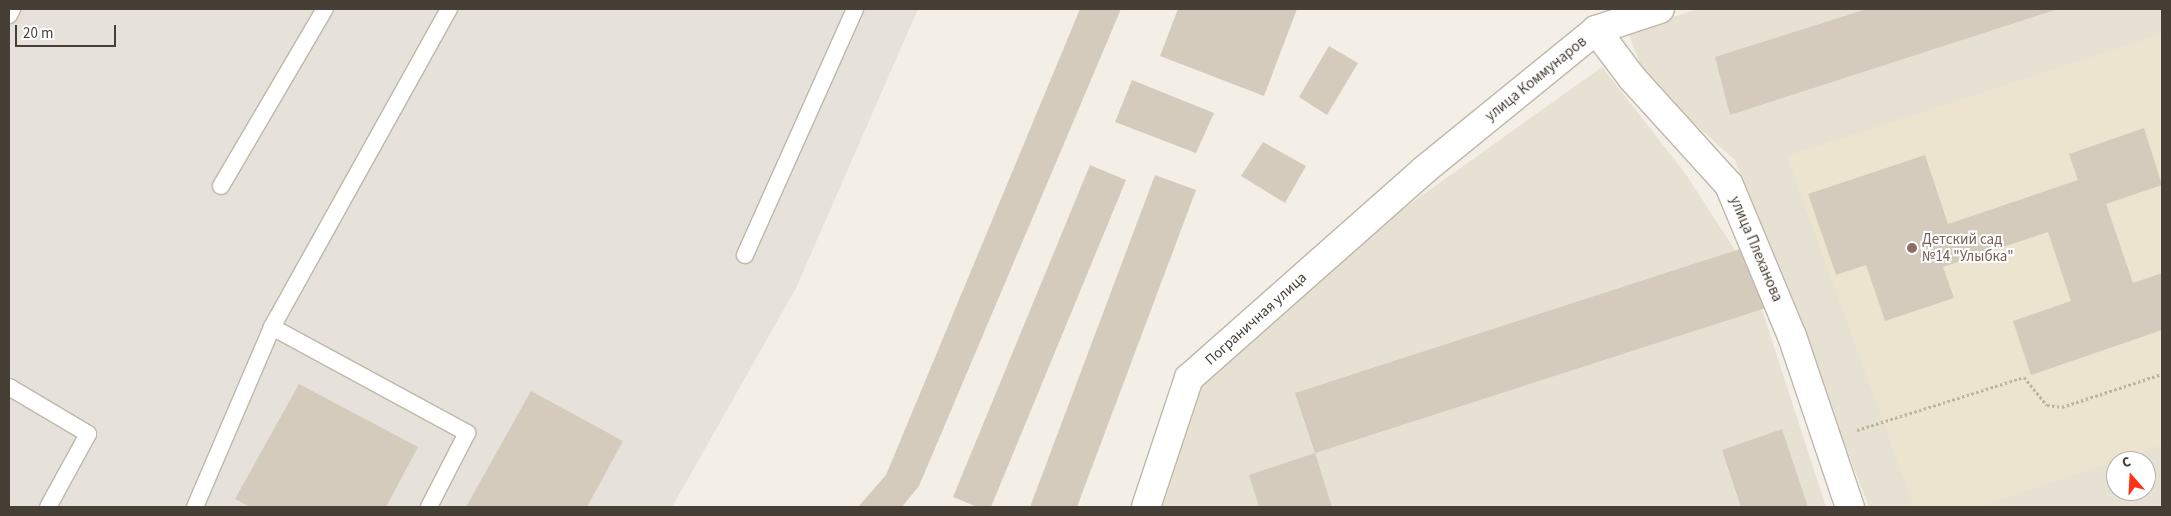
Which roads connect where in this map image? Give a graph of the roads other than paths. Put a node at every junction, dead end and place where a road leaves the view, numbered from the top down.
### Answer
1 (12, 9) edge
2 (325, 9) edge
3 (449, 9) edge
4 (855, 9) edge
5 (1660, 9) edge
6 (9, 15) edge
7 (1596, 30) junction
8 (1424, 170) joint
9 (221, 186) dead end
10 (745, 255) dead end
11 (272, 327) junction
12 (9, 387) edge
13 (48, 507) edge
14 (195, 507) edge
15 (429, 507) edge
16 (1146, 507) edge
17 (1850, 507) edge

1 - 6 lane
2 - 9 lane
3 - 11 lane
4 - 10 lane
5 - 7 street, улица Коммунаров
7 - 8 street, улица Коммунаров
7 - 17 street, улица Плеханова
8 - 16 street, Пограничная улица
11 - 14 lane
11 - 15 lane
12 - 13 lane

